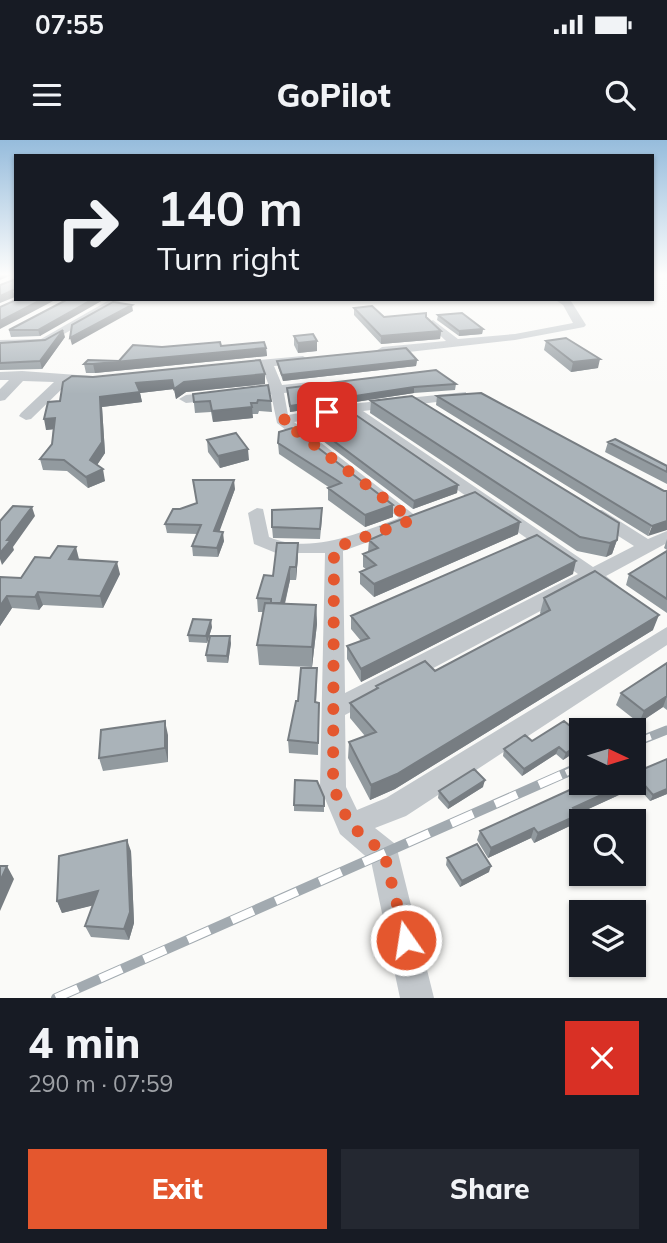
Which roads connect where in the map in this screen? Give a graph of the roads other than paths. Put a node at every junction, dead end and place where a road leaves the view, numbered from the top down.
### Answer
1 (92, 314) edge
2 (574, 314) edge
3 (433, 323) edge
4 (12, 330) edge
5 (0, 337) edge
6 (62, 340) edge
7 (43, 342) junction
8 (454, 342) junction
9 (0, 344) edge
10 (371, 353) edge
11 (319, 358) edge
12 (267, 363) junction
13 (227, 367) edge
14 (22, 375) junction
15 (0, 376) edge
16 (109, 379) edge
17 (64, 380) junction
18 (330, 383) edge
19 (277, 390) junction
20 (477, 394) edge
21 (0, 397) edge
22 (186, 399) dead end
23 (414, 400) junction
24 (350, 408) junction
25 (438, 415) edge
26 (26, 416) dead end
27 (282, 420) junction
28 (474, 495) junction
29 (577, 502) edge
30 (450, 505) edge
31 (257, 513) dead end
32 (537, 536) junction
33 (667, 536) edge
34 (646, 546) junction
35 (512, 547) edge
36 (334, 548) junction
37 (593, 575) junction
38 (625, 597) edge
39 (663, 627) edge
40 (332, 710) junction
41 (350, 825) junction
42 (417, 998) edge

1 - 7 street
2 - 8 street
3 - 8 street
4 - 5 street
6 - 7 street
7 - 9 street
8 - 10 street
11 - 12 street
12 - 13 street
12 - 19 street
14 - 15 street
14 - 17 street
14 - 21 street
16 - 17 street
17 - 26 street
18 - 19 street
19 - 22 street
19 - 27 street
20 - 23 street
23 - 24 street
23 - 25 street
24 - 27 street
24 - 28 street
27 - 36 street
28 - 30 street
28 - 32 street
29 - 34 street
31 - 36 street
32 - 35 street
32 - 37 street
33 - 34 street
34 - 37 street
36 - 40 street
37 - 38 street
37 - 40 street
39 - 41 street
40 - 41 street
41 - 42 street

